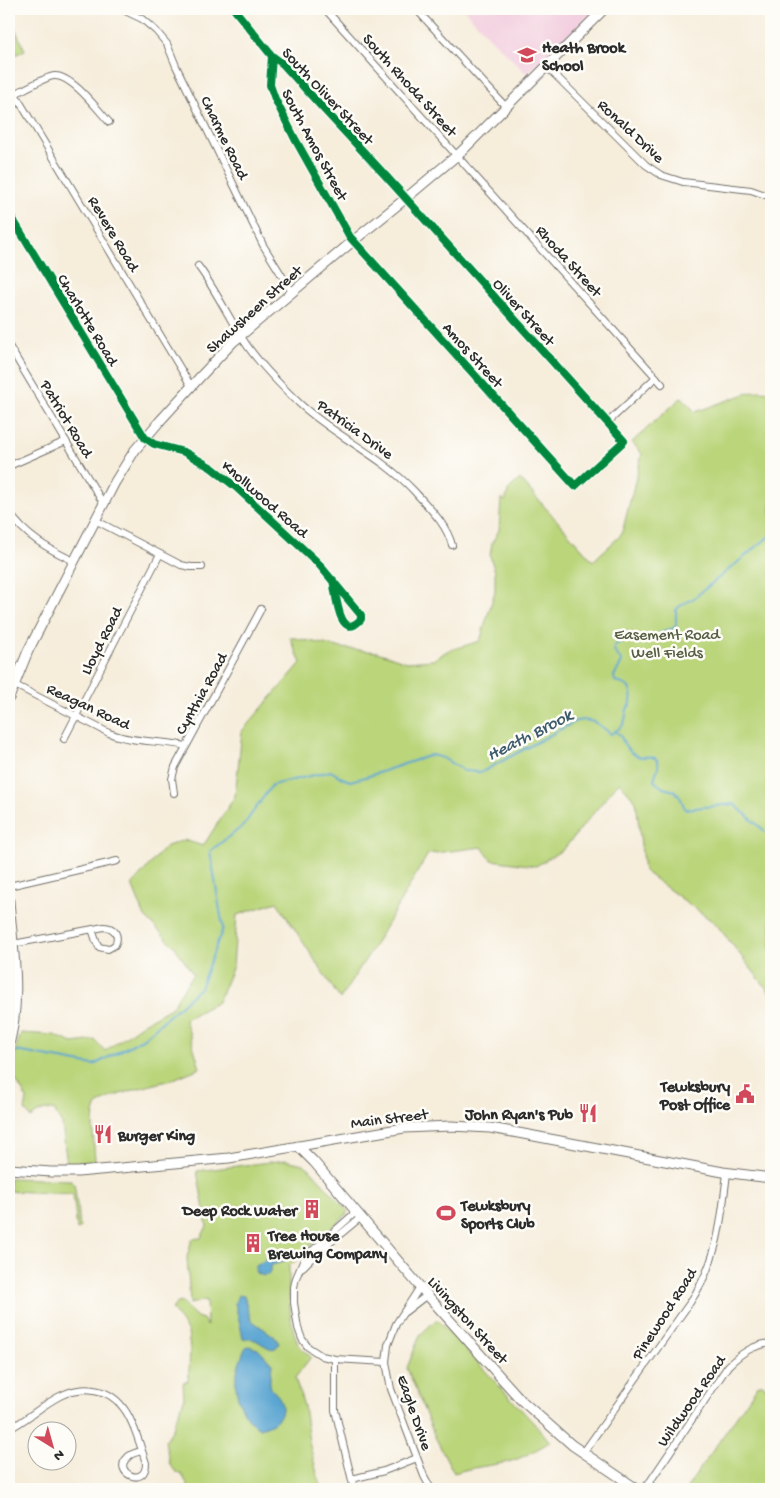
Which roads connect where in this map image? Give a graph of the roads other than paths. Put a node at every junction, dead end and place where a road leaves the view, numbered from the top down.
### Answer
1 (121, 9) edge
2 (234, 9) edge
3 (325, 9) edge
4 (416, 9) edge
5 (604, 9) edge
6 (272, 56) junction
7 (546, 66) junction
8 (12, 96) edge
9 (506, 107) junction
10 (109, 122) dead end
11 (456, 156) junction
12 (771, 197) edge
13 (405, 199) junction
14 (9, 213) edge
15 (353, 240) junction
16 (198, 266) dead end
17 (292, 292) junction
18 (240, 336) junction
19 (9, 346) edge
20 (656, 377) junction
21 (662, 384) dead end
22 (191, 386) junction
23 (607, 423) junction
24 (145, 438) junction
25 (66, 441) junction
26 (624, 441) joint
27 (9, 466) edge
28 (103, 504) junction
29 (9, 512) edge
30 (95, 520) junction
31 (452, 545) dead end
32 (160, 554) junction
33 (74, 561) junction
34 (202, 567) dead end
35 (333, 580) junction
36 (261, 609) dead end
37 (13, 684) junction
38 (9, 698) edge
39 (76, 716) junction
40 (64, 738) dead end
41 (186, 746) junction
42 (174, 793) dead end
43 (117, 861) dead end
44 (9, 886) edge
45 (9, 902) edge
46 (92, 930) dead end
47 (13, 944) junction
48 (9, 1044) edge
49 (298, 1146) junction
50 (9, 1169) edge
51 (727, 1173) junction
52 (771, 1178) edge
53 (358, 1215) junction
54 (420, 1287) junction
55 (427, 1295) junction
56 (402, 1314) junction
57 (771, 1343) edge
58 (335, 1359) junction
59 (386, 1362) junction
60 (9, 1429) edge
61 (142, 1450) dead end
62 (583, 1453) junction
63 (418, 1458) junction
64 (352, 1479) junction
65 (354, 1489) edge
66 (431, 1489) edge
67 (637, 1489) edge
68 (643, 1489) edge

1 - 17 street, Charme Road
2 - 6 street, South Oliver Street
3 - 11 street, South Rhoda Street
4 - 9 street
5 - 7 main road, Shawsheen Street
6 - 13 street, South Oliver Street
6 - 15 street, South Amos Street
7 - 9 main road, Shawsheen Street
7 - 12 street, Ronald Drive
8 - 10 street
8 - 22 street, Revere Road
9 - 11 main road, Shawsheen Street
11 - 13 main road, Shawsheen Street
11 - 20 street, Rhoda Street
13 - 15 main road, Shawsheen Street
13 - 23 street, Oliver Street
14 - 24 street, Charlotte Road
15 - 17 main road, Shawsheen Street
15 - 26 street, Amos Street
16 - 18 street, Patricia Drive
17 - 18 main road, Shawsheen Street
18 - 22 main road, Shawsheen Street
18 - 31 street, Patricia Drive
19 - 25 street, Patriot Road
20 - 21 street, Rhoda Street
20 - 23 street
22 - 24 main road, Shawsheen Street
23 - 26 street, Oliver Street
24 - 28 main road, Shawsheen Street
24 - 35 street, Knollwood Road
25 - 27 street
25 - 28 street, Patriot Road
28 - 30 main road, Shawsheen Street
29 - 33 street
30 - 32 street
30 - 33 main road, Shawsheen Street
32 - 34 street
32 - 39 street, Lloyd Road
33 - 37 main road, Shawsheen Street
35 - 35 street, Knollwood Road
36 - 41 street, Cynthia Road
37 - 38 main road, Shawsheen Street
37 - 39 street, Reagan Road
39 - 40 street, Lloyd Road
39 - 41 street, Reagan Road
41 - 42 street, Cynthia Road
43 - 44 street
45 - 47 main road
46 - 47 street
47 - 48 main road
49 - 50 main road, Main Street
49 - 51 main road, Main Street
49 - 53 main road, Livingston Street
51 - 52 main road, Main Street
51 - 62 street, Pinewood Road
53 - 54 main road, Livingston Street
53 - 58 street
54 - 55 main road, Livingston Street
54 - 56 street, Eagle Drive
55 - 56 street, Eagle Drive
55 - 62 main road, Livingston Street
56 - 59 street, Eagle Drive
57 - 68 street, Wildwood Road
58 - 59 street
58 - 64 street
59 - 63 street, Eagle Drive
60 - 61 street
62 - 67 main road, Livingston Street
63 - 64 street
63 - 66 street, Eagle Drive
64 - 65 street

